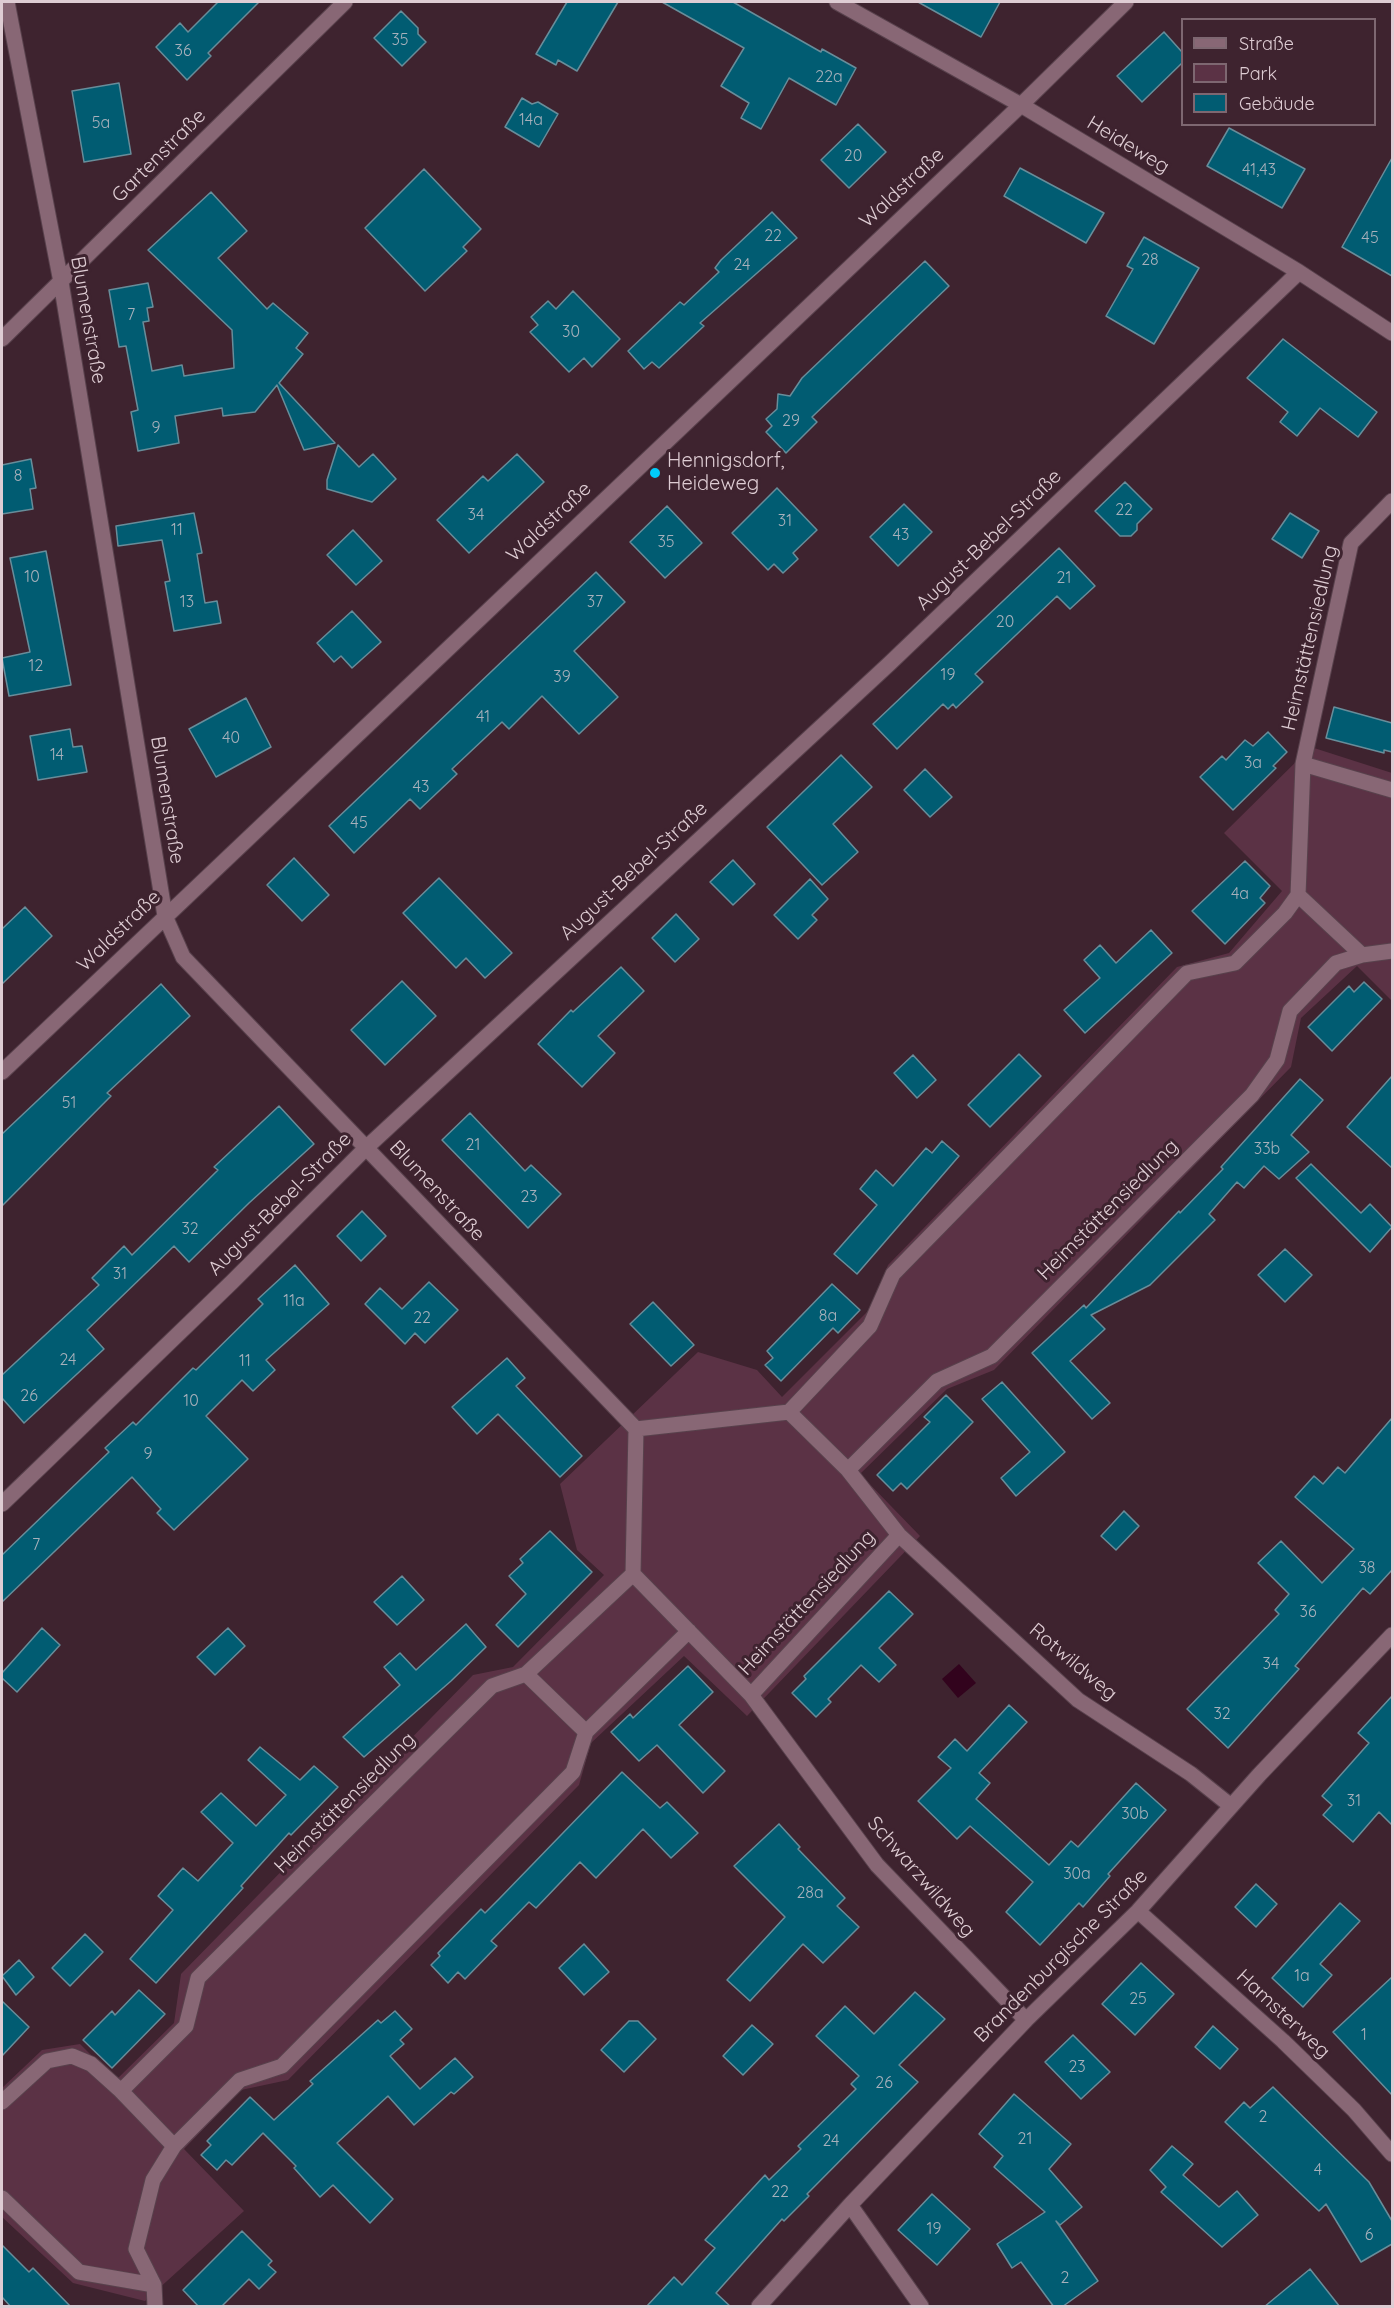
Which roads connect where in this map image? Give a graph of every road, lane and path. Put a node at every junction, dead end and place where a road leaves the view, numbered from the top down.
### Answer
1 (7, 2) edge
2 (345, 2) edge
3 (837, 2) edge
4 (1126, 2) edge
5 (1021, 105) junction
6 (1299, 272) junction
7 (61, 282) junction
8 (1392, 333) edge
9 (2, 339) edge
10 (1392, 501) edge
11 (1303, 764) junction
12 (1392, 790) edge
13 (1298, 895) junction
14 (165, 916) junction
15 (1392, 951) edge
16 (1362, 955) junction
17 (2, 1072) edge
18 (367, 1147) junction
19 (789, 1412) junction
20 (636, 1430) junction
21 (848, 1470) junction
22 (2, 1504) edge
23 (899, 1535) junction
24 (633, 1574) junction
25 (689, 1631) junction
26 (1392, 1635) edge
27 (526, 1674) junction
28 (751, 1695) junction
29 (586, 1732) junction
30 (1232, 1806) junction
31 (1138, 1911) junction
32 (1026, 2020) junction
33 (120, 2091) junction
34 (2, 2102) edge
35 (174, 2146) junction
36 (1392, 2154) edge
37 (2, 2198) edge
38 (850, 2205) junction
39 (154, 2285) junction
40 (155, 2307) edge
41 (759, 2307) edge
42 (921, 2307) edge

1 - 7 street, Blumenstraße
2 - 7 street, Gartenstraße
3 - 5 street, Heideweg
4 - 5 street, Waldstraße
5 - 6 street, Heideweg
5 - 14 street, Waldstraße
6 - 8 street, Heideweg
6 - 18 street, August-Bebel-Straße
7 - 9 street, Gartenstraße
7 - 14 street, Blumenstraße
10 - 11 street, Heimstättensiedlung
11 - 12 street
11 - 13 street, Heimstättensiedlung
13 - 16 street
13 - 19 street
14 - 17 street, Waldstraße
14 - 18 street, Blumenstraße
15 - 16 street, Heimstättensiedlung
16 - 21 street, Heimstättensiedlung
18 - 20 street, Blumenstraße
18 - 22 street, August-Bebel-Straße
19 - 20 street
19 - 21 street, Heimstättensiedlung
20 - 24 street
21 - 23 street, Heimstättensiedlung
23 - 28 street, Heimstättensiedlung
23 - 30 street, Rotwildweg
24 - 25 street, Heimstättensiedlung
24 - 27 street, Heimstättensiedlung
25 - 28 street, Heimstättensiedlung
25 - 29 street
26 - 30 street, Brandenburgische Straße
27 - 29 street
27 - 33 street, Heimstättensiedlung
28 - 32 street, Schwarzwildweg
29 - 35 street
30 - 31 street, Brandenburgische Straße
31 - 32 street, Brandenburgische Straße
31 - 36 street, Hamsterweg
32 - 38 street, Brandenburgische Straße
33 - 34 street
33 - 35 street
35 - 39 street
37 - 39 street
38 - 41 street, Brandenburgische Straße
38 - 42 street
39 - 40 street

